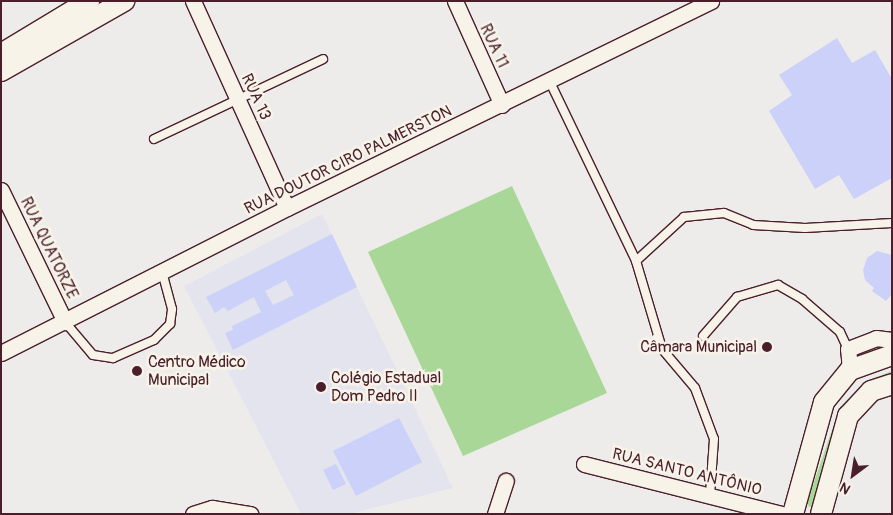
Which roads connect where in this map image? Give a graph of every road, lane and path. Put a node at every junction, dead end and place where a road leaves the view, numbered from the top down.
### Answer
1 (89, 1) edge
2 (124, 1) edge
3 (193, 1) edge
4 (455, 1) edge
5 (711, 1) edge
6 (1, 54) edge
7 (323, 59) dead end
8 (1, 71) edge
9 (550, 82) junction
10 (238, 102) junction
11 (502, 105) junction
12 (154, 139) dead end
13 (1, 190) edge
14 (287, 208) junction
15 (892, 223) edge
16 (636, 261) junction
17 (162, 272) junction
18 (65, 322) junction
19 (703, 336) dead end
20 (892, 340) edge
21 (848, 349) junction
22 (1, 353) edge
23 (892, 355) edge
24 (850, 370) junction
25 (892, 384) edge
26 (584, 464) dead end
27 (506, 481) dead end
28 (710, 496) junction
29 (194, 513) edge
30 (251, 514) edge
31 (495, 514) edge
32 (782, 514) edge
33 (793, 514) edge
34 (821, 514) edge

1 - 6 main road
2 - 8 main road
3 - 10 street, RUA 13
4 - 11 street, RUA 11
5 - 9 street, RUA DOUTOR CIRO PALMERSTON
7 - 10 lane
9 - 11 street, RUA DOUTOR CIRO PALMERSTON
9 - 16 lane
10 - 12 lane
10 - 14 street, RUA 13
11 - 14 street, RUA DOUTOR CIRO PALMERSTON
13 - 18 street, RUA QUATORZE
14 - 17 street, RUA DOUTOR CIRO PALMERSTON
15 - 16 lane
16 - 28 lane
17 - 18 street, RUA DOUTOR CIRO PALMERSTON
17 - 18 lane
18 - 22 street, RUA DOUTOR CIRO PALMERSTON
19 - 21 lane
20 - 21 street
21 - 24 street
23 - 24 main road
24 - 33 main road
25 - 34 main road
26 - 28 street, RUA SANTO ANTÔNIO
27 - 31 street
28 - 32 street, RUA SANTO ANTÔNIO
29 - 30 street

